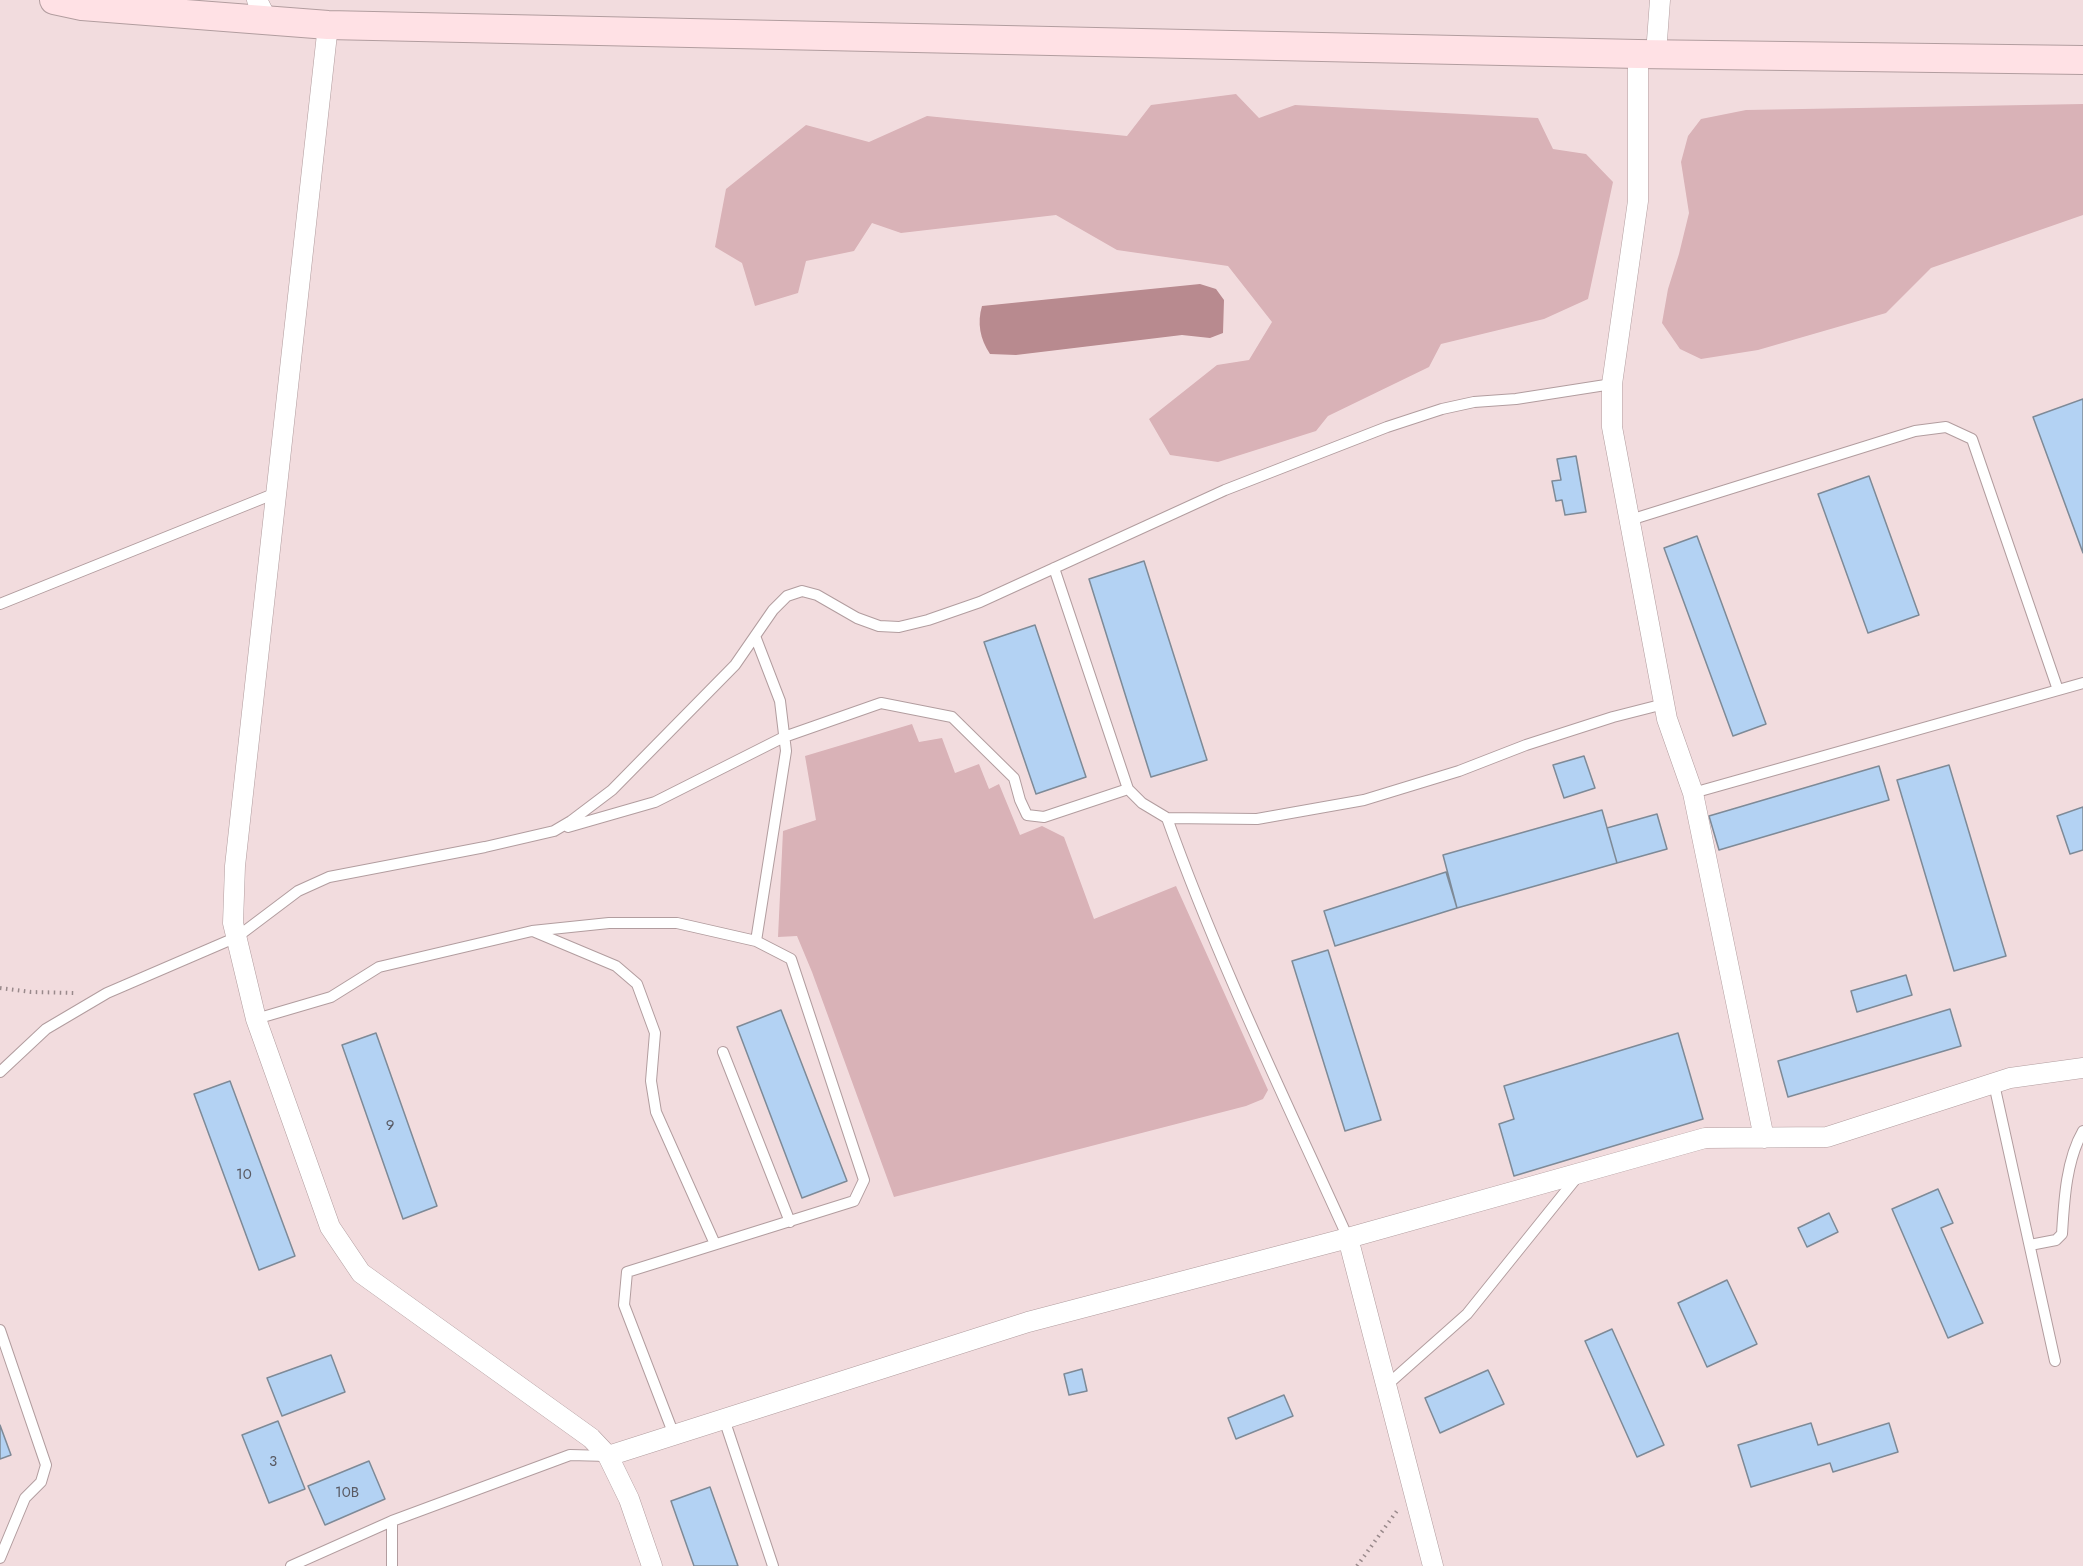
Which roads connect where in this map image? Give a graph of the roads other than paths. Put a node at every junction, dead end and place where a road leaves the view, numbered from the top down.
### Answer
1 (54, 0) edge
2 (1660, 0) edge
3 (262, 10) edge
4 (328, 25) junction
5 (1647, 54) junction
6 (2083, 60) edge
7 (1612, 384) junction
8 (276, 493) junction
9 (1630, 520) junction
10 (1054, 568) junction
11 (0, 604) edge
12 (755, 636) junction
13 (2083, 683) edge
14 (2058, 690) junction
15 (1664, 704) junction
16 (784, 737) junction
17 (1128, 789) junction
18 (1694, 793) junction
19 (1167, 818) junction
20 (554, 831) junction
21 (532, 931) junction
22 (237, 937) junction
23 (756, 941) junction
24 (256, 1019) junction
25 (723, 1052) dead end
26 (2083, 1068) edge
27 (1, 1072) edge
28 (1994, 1084) junction
29 (2083, 1131) edge
30 (1764, 1138) junction
31 (1581, 1172) junction
32 (790, 1222) junction
33 (1347, 1238) junction
34 (716, 1244) junction
35 (2030, 1245) junction
36 (0, 1330) edge
37 (2055, 1361) dead end
38 (1387, 1385) junction
39 (724, 1419) junction
40 (674, 1435) junction
41 (608, 1456) junction
42 (392, 1521) junction
43 (0, 1558) edge
44 (291, 1566) edge
45 (392, 1566) edge
46 (652, 1566) edge
47 (773, 1566) edge
48 (1433, 1566) edge

1 - 3 main road
2 - 5 street
3 - 4 main road
4 - 5 main road
4 - 8 street
5 - 6 main road
5 - 7 street
7 - 9 street
7 - 10 lane
8 - 11 lane
8 - 22 street
9 - 14 lane
9 - 15 street
10 - 12 lane
10 - 17 lane
12 - 16 lane
12 - 20 lane
13 - 14 lane
14 - 18 lane
15 - 18 street
15 - 19 lane
16 - 17 lane
16 - 20 lane
16 - 23 lane
17 - 19 lane
18 - 30 street
19 - 33 lane
20 - 22 lane
21 - 23 lane
21 - 24 lane
21 - 34 lane
22 - 24 street
22 - 27 lane
23 - 32 lane
24 - 41 street
25 - 32 lane
26 - 28 street
28 - 30 street
28 - 35 lane
29 - 35 lane
30 - 31 street
31 - 33 street
31 - 38 lane
32 - 34 lane
33 - 38 street
33 - 39 street
34 - 40 lane
35 - 37 lane
36 - 43 lane
38 - 48 street
39 - 40 street
39 - 47 lane
40 - 41 street
41 - 42 lane
41 - 46 street
42 - 44 lane
42 - 45 lane

